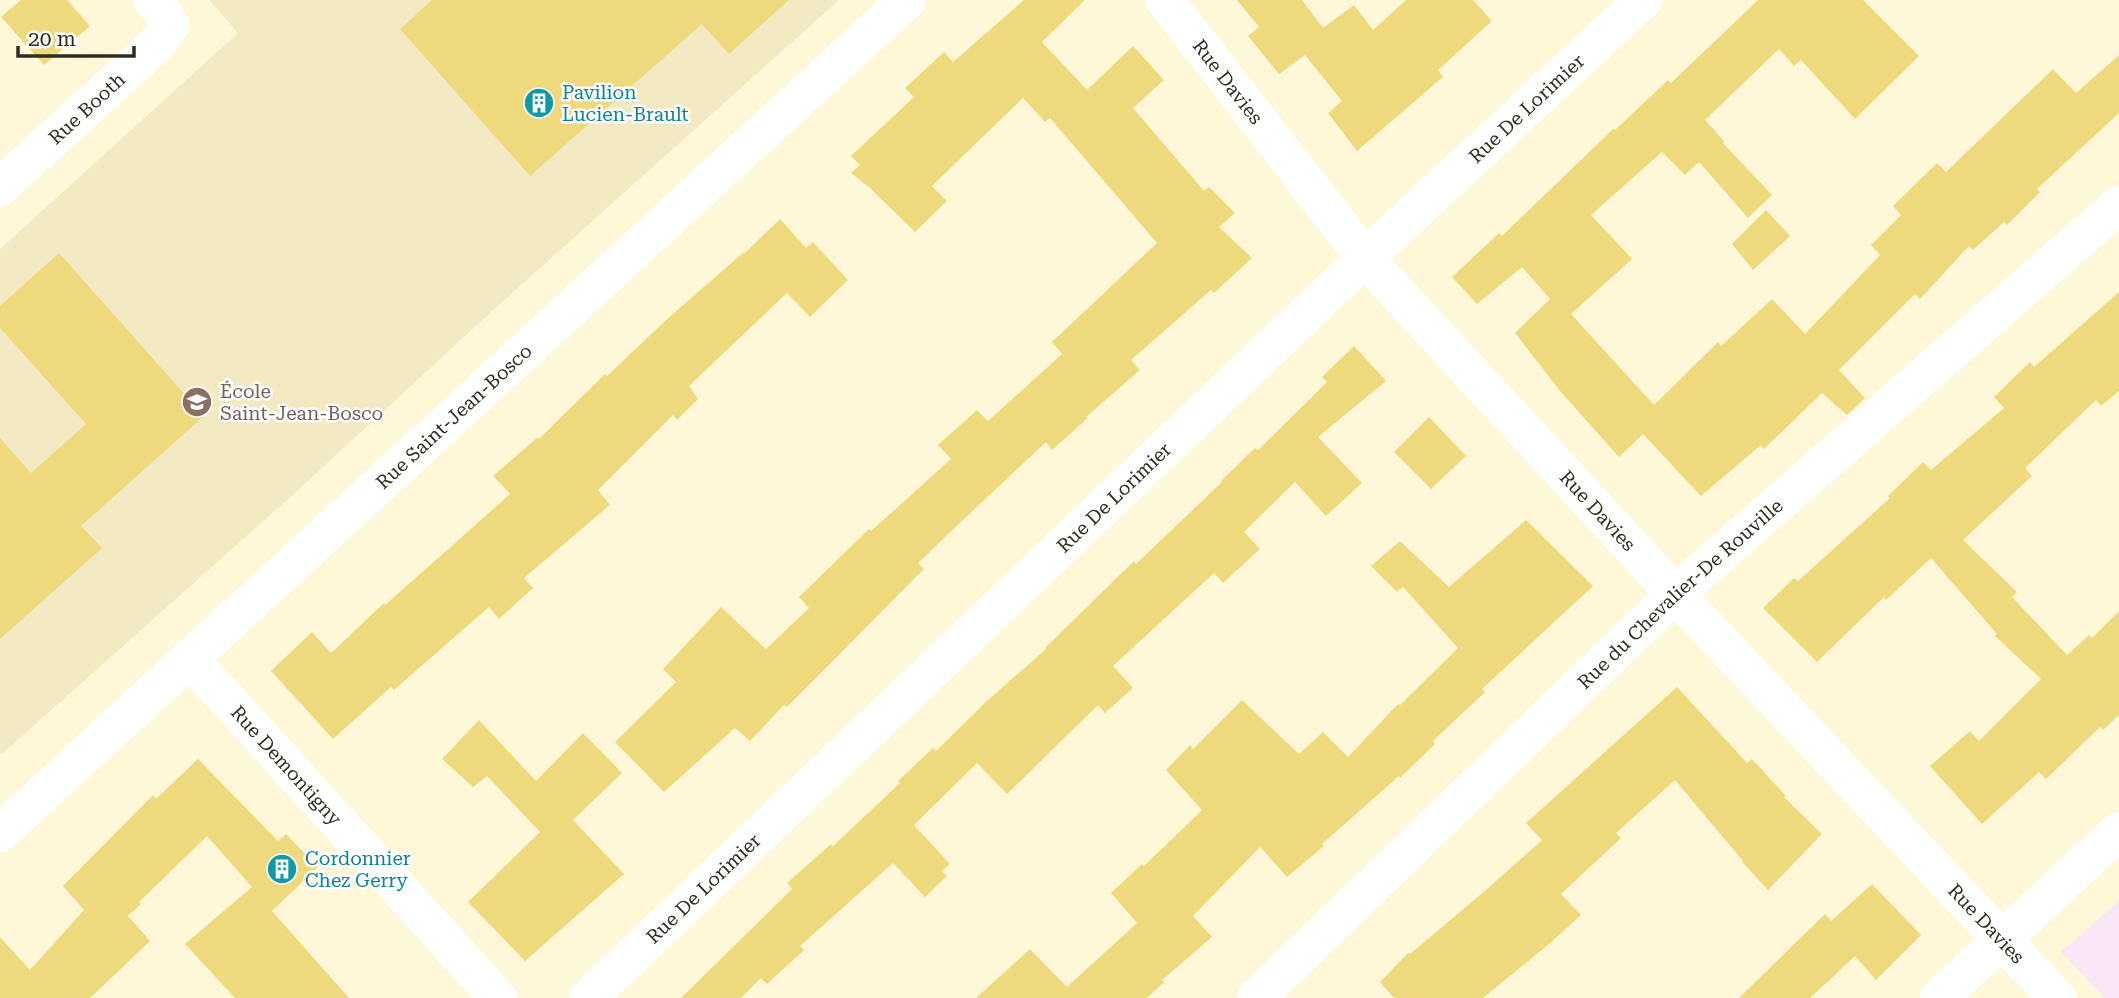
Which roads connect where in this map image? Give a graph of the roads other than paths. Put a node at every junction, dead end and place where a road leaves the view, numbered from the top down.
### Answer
1 (907, 0) edge
2 (1165, 0) edge
3 (1643, 0) edge
4 (161, 13) edge
5 (0, 187) edge
6 (2119, 205) edge
7 (1365, 258) junction
8 (1675, 594) junction
9 (190, 657) junction
10 (2119, 831) edge
11 (0, 833) edge
12 (2001, 939) junction
13 (498, 998) edge
14 (588, 998) edge
15 (1256, 998) edge
16 (1939, 998) edge
17 (2057, 998) edge

1 - 9 street, Rue Saint-Jean-Bosco
2 - 7 street, Rue Davies
3 - 7 street, Rue De Lorimier
4 - 5 street, Rue Booth
6 - 8 street, Rue du Chevalier-De Rouville
7 - 8 street, Rue Davies
7 - 14 street, Rue De Lorimier
8 - 12 street, Rue Davies
8 - 15 street, Rue du Chevalier-De Rouville
9 - 11 street, Rue Saint-Jean-Bosco
9 - 13 street, Rue Demontigny
10 - 12 street
12 - 16 street
12 - 17 street, Rue Davies

